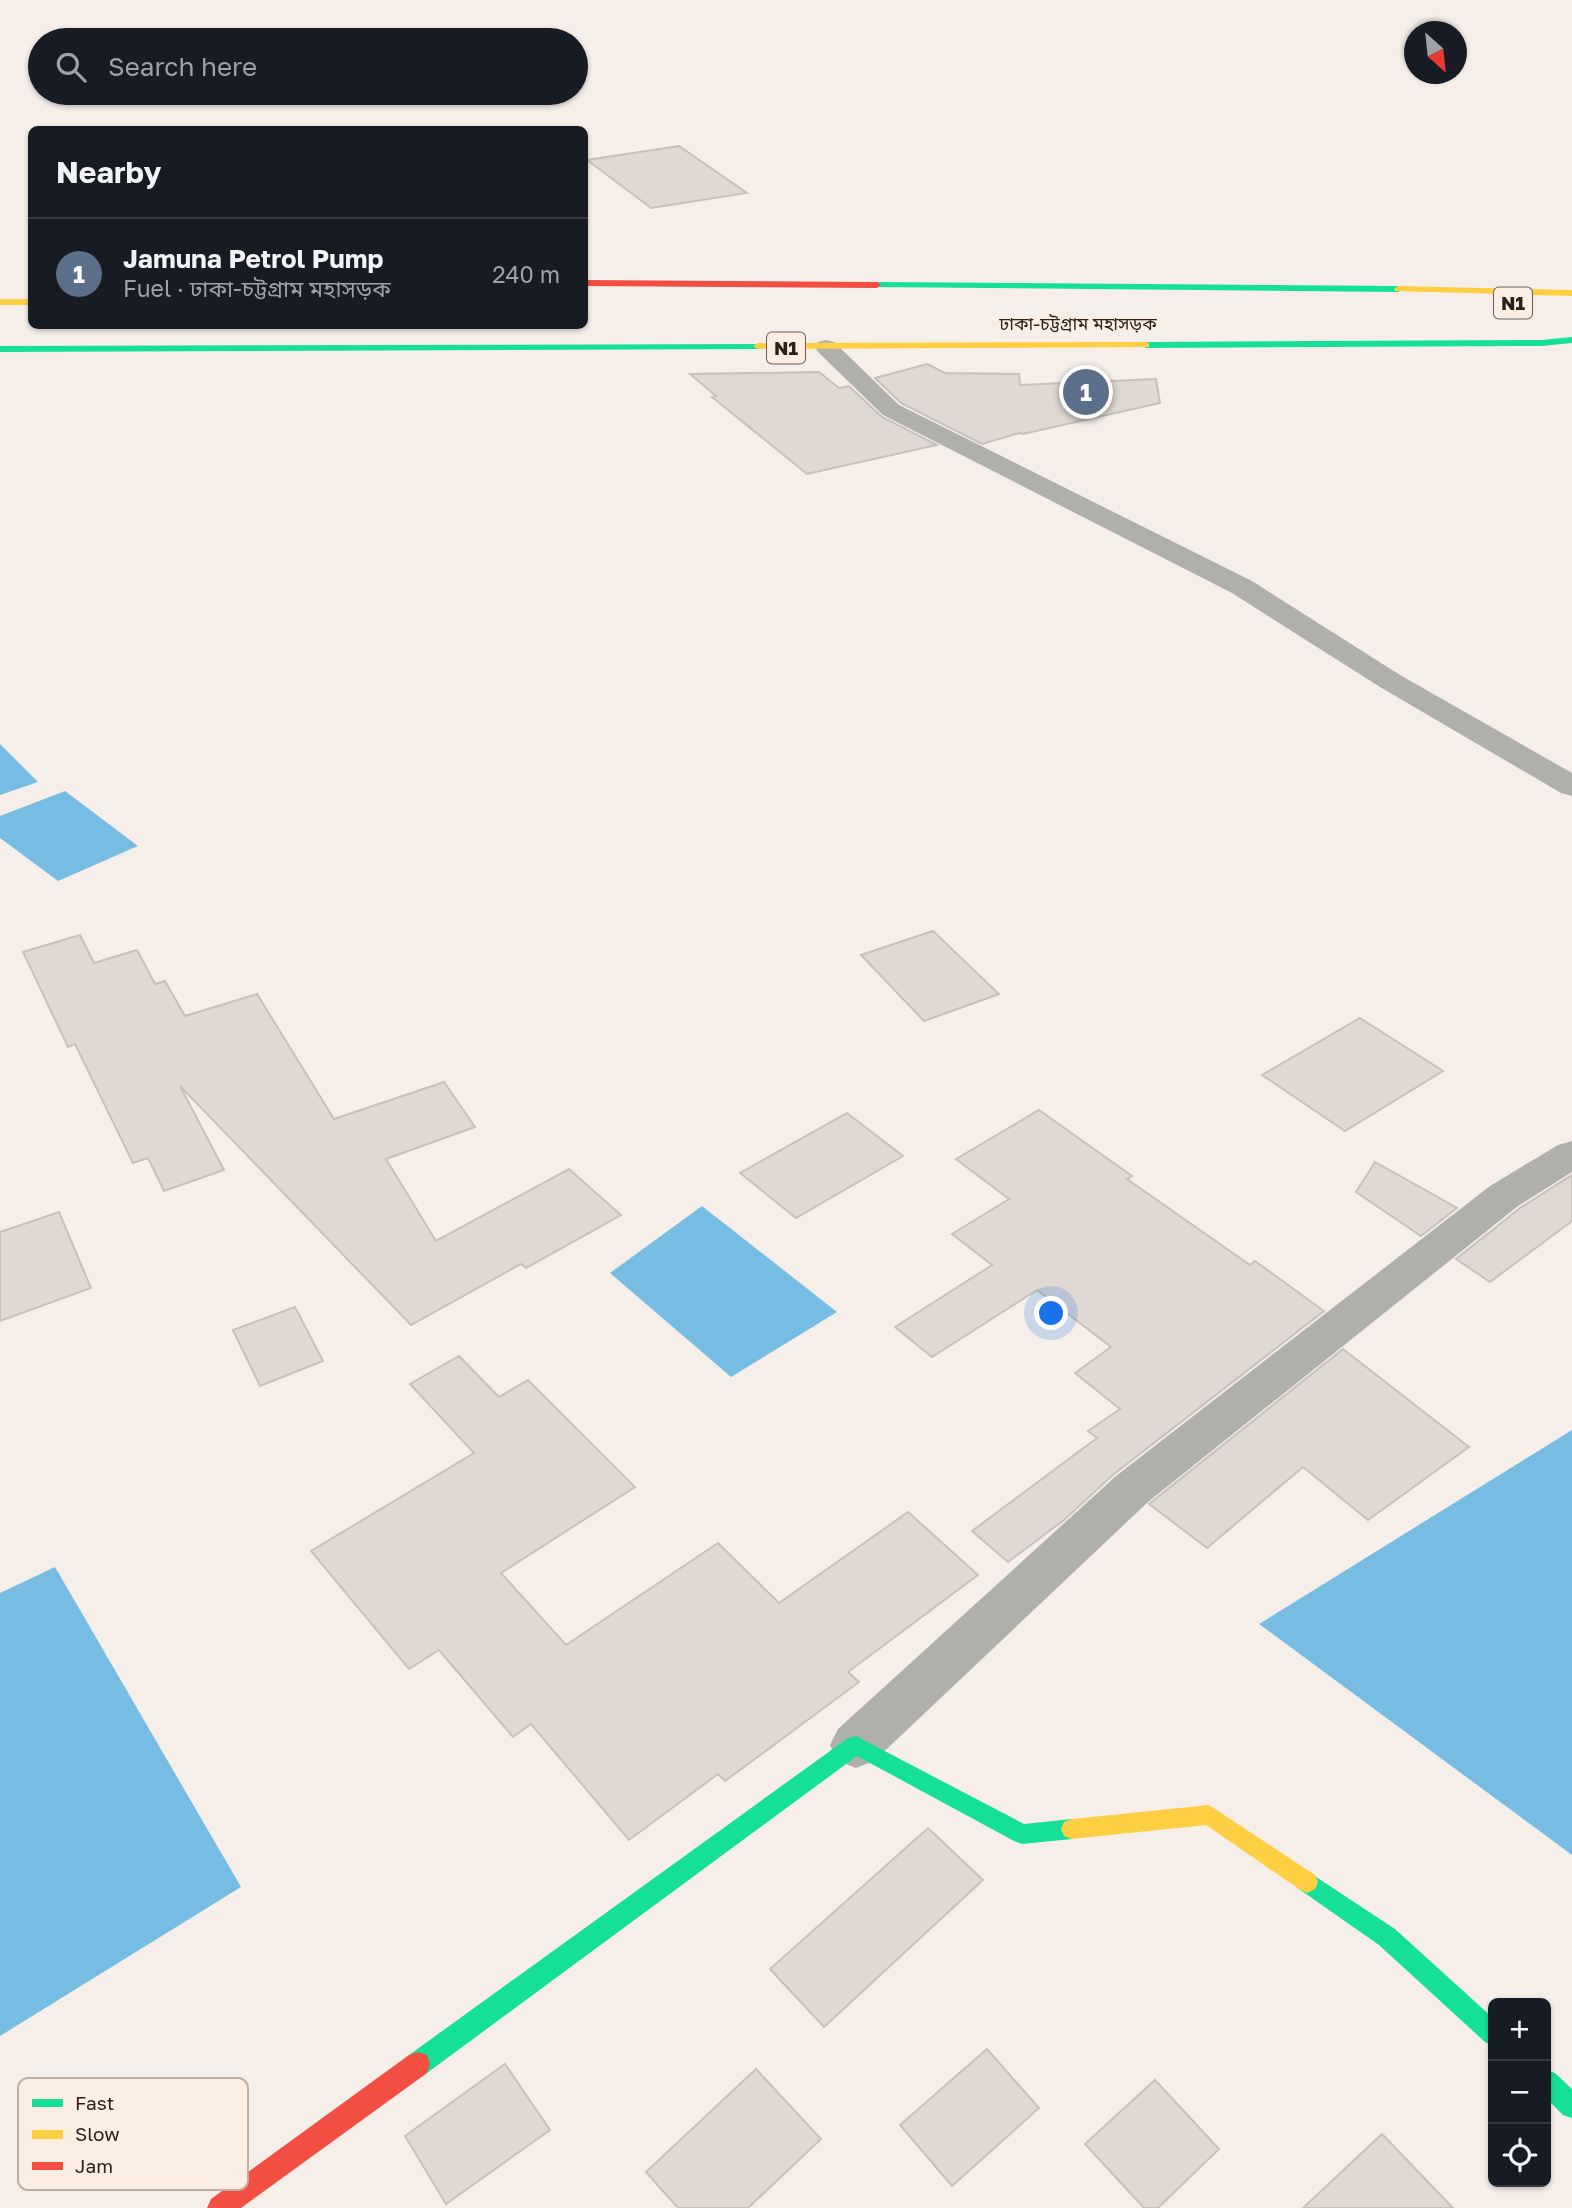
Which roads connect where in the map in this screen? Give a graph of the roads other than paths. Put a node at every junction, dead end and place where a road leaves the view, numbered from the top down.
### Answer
1 (588, 283) edge
2 (1572, 293) edge
3 (0, 302) edge
4 (28, 302) edge
5 (1018, 303) dead end
6 (1572, 303) edge
7 (1400, 327) dead end
8 (1572, 329) edge
9 (1572, 340) edge
10 (826, 348) junction
11 (0, 349) edge
12 (1572, 786) edge
13 (1572, 1154) edge
14 (856, 1745) junction
15 (1488, 2029) edge
16 (1551, 2087) edge
17 (1572, 2106) edge
18 (248, 2188) edge
19 (245, 2190) edge
20 (220, 2208) edge

1 - 2 main road, N1
3 - 4 main road
5 - 6 main road, ঢাকা-চট্টগ্রাম মহাসড়ক / N1
7 - 8 main road, N1
9 - 10 main road, N1
10 - 11 main road, N1
10 - 12 street
13 - 14 street
14 - 15 main road
14 - 18 main road
16 - 17 main road
19 - 20 main road

